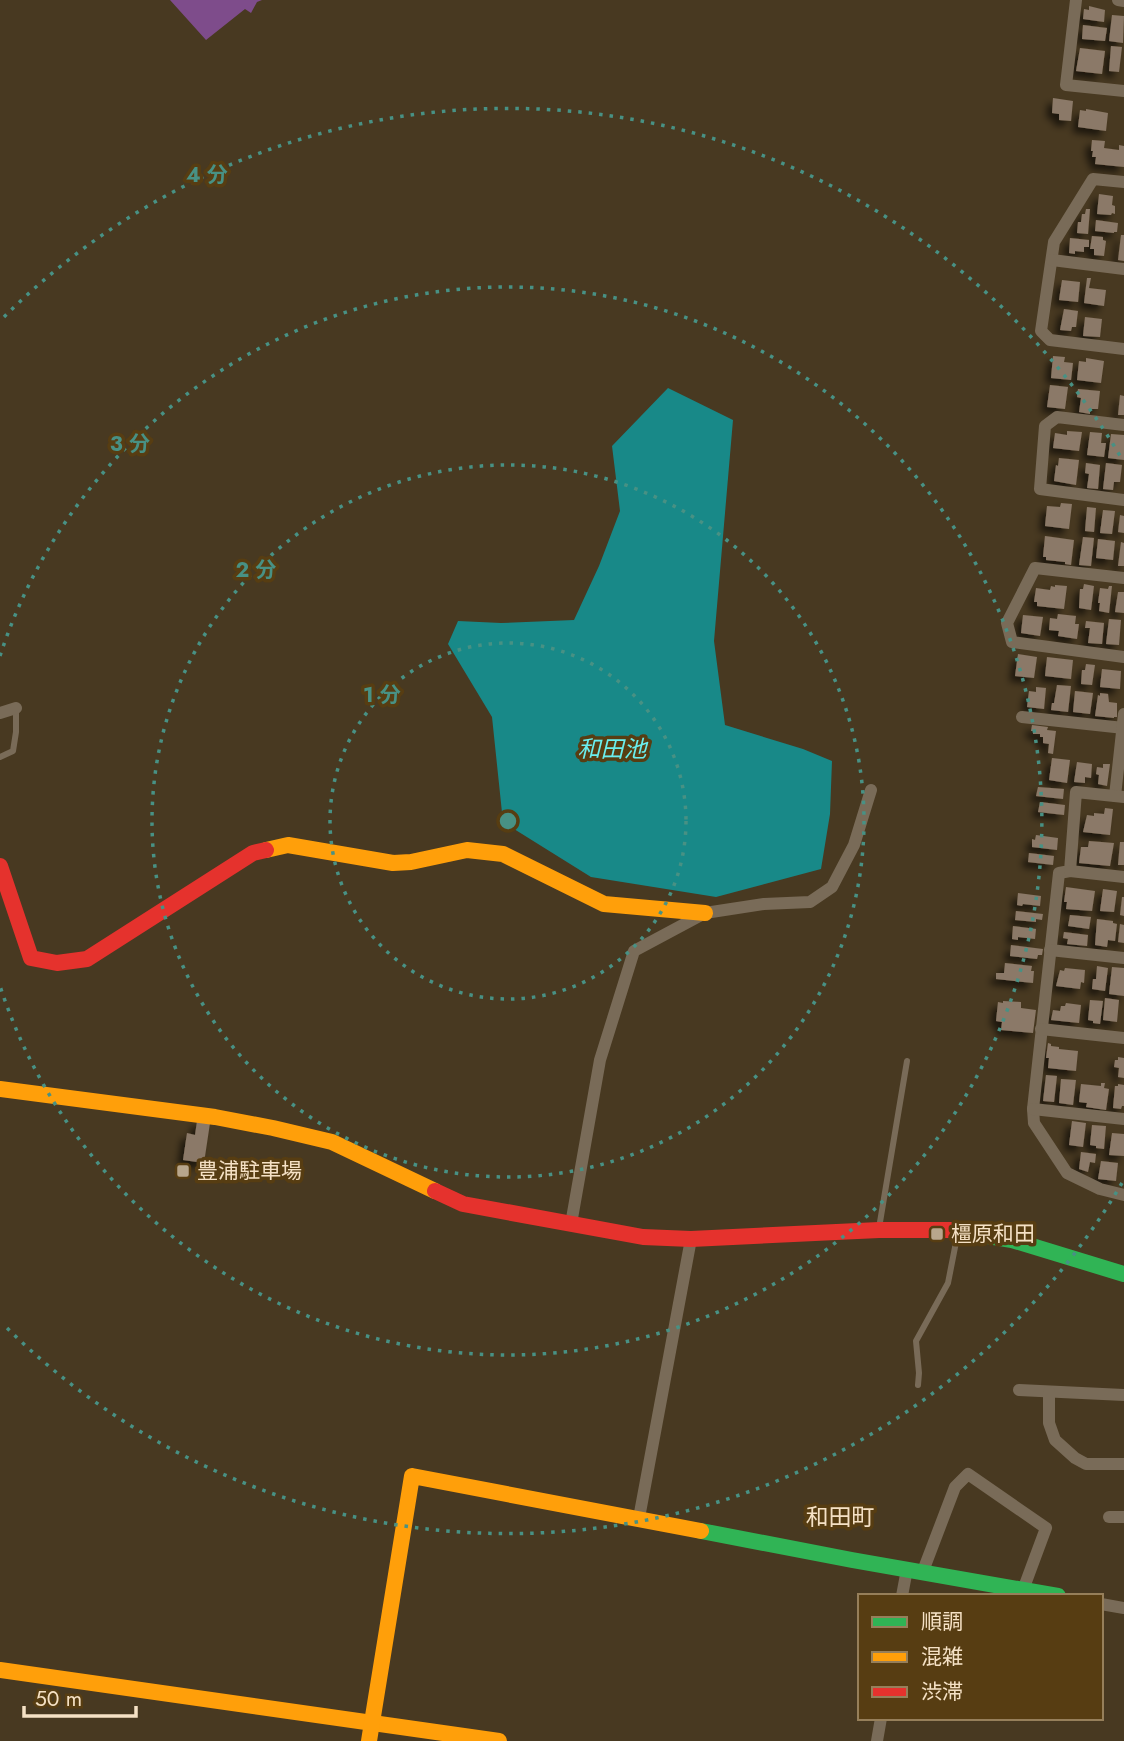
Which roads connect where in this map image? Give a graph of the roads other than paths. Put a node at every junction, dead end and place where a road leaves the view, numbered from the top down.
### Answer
1 (1076, 0) edge
2 (1118, 0) edge
3 (1124, 1) edge
4 (1124, 91) edge
5 (1124, 182) edge
6 (1052, 260) junction
7 (1124, 270) edge
8 (1124, 349) edge
9 (1124, 425) edge
10 (1124, 500) edge
11 (1124, 578) edge
12 (1124, 657) edge
13 (16, 708) joint
14 (0, 713) edge
15 (1124, 714) edge
16 (1022, 717) dead end
17 (1123, 728) edge
18 (0, 757) edge
19 (871, 790) dead end
20 (1120, 796) edge
21 (0, 866) edge
22 (1070, 871) junction
23 (1124, 877) edge
24 (705, 913) junction
25 (1050, 950) junction
26 (1124, 958) edge
27 (1041, 1029) junction
28 (1124, 1038) edge
29 (906, 1060) dead end
30 (0, 1089) edge
31 (1033, 1109) junction
32 (1124, 1119) edge
33 (1124, 1195) edge
34 (571, 1224) junction
35 (879, 1230) junction
36 (958, 1230) junction
37 (691, 1239) junction
38 (1124, 1273) edge
39 (918, 1385) dead end
40 (1018, 1390) dead end
41 (1049, 1392) junction
42 (1124, 1395) edge
43 (1124, 1465) edge
44 (1110, 1517) dead end
45 (1124, 1517) edge
46 (639, 1518) junction
47 (915, 1570) junction
48 (1023, 1590) junction
49 (903, 1594) edge
50 (1046, 1594) edge
51 (1103, 1604) edge
52 (1124, 1608) edge
53 (0, 1670) edge
54 (881, 1720) edge
55 (372, 1723) junction
56 (369, 1741) edge
57 (499, 1741) edge
58 (877, 1741) edge

1 - 4 street
2 - 3 street
5 - 6 street
6 - 7 street
6 - 8 street
9 - 10 street
11 - 12 street
13 - 14 street
13 - 18 lane
15 - 17 street
16 - 17 street
17 - 20 street
19 - 24 street
20 - 22 street
21 - 24 street
22 - 23 street
22 - 25 street
24 - 34 street
25 - 26 street
25 - 27 street
27 - 28 street
27 - 31 street
29 - 35 lane
30 - 34 street
31 - 32 street
31 - 33 street
34 - 37 street
35 - 36 street
35 - 37 street
36 - 38 street
36 - 39 lane
37 - 46 street
40 - 41 street
41 - 42 street
41 - 43 street
44 - 45 street
46 - 47 street
46 - 55 street
47 - 48 street
47 - 48 street
47 - 49 street
48 - 50 street
51 - 52 street
53 - 55 street
54 - 58 street
55 - 56 street
55 - 57 street

